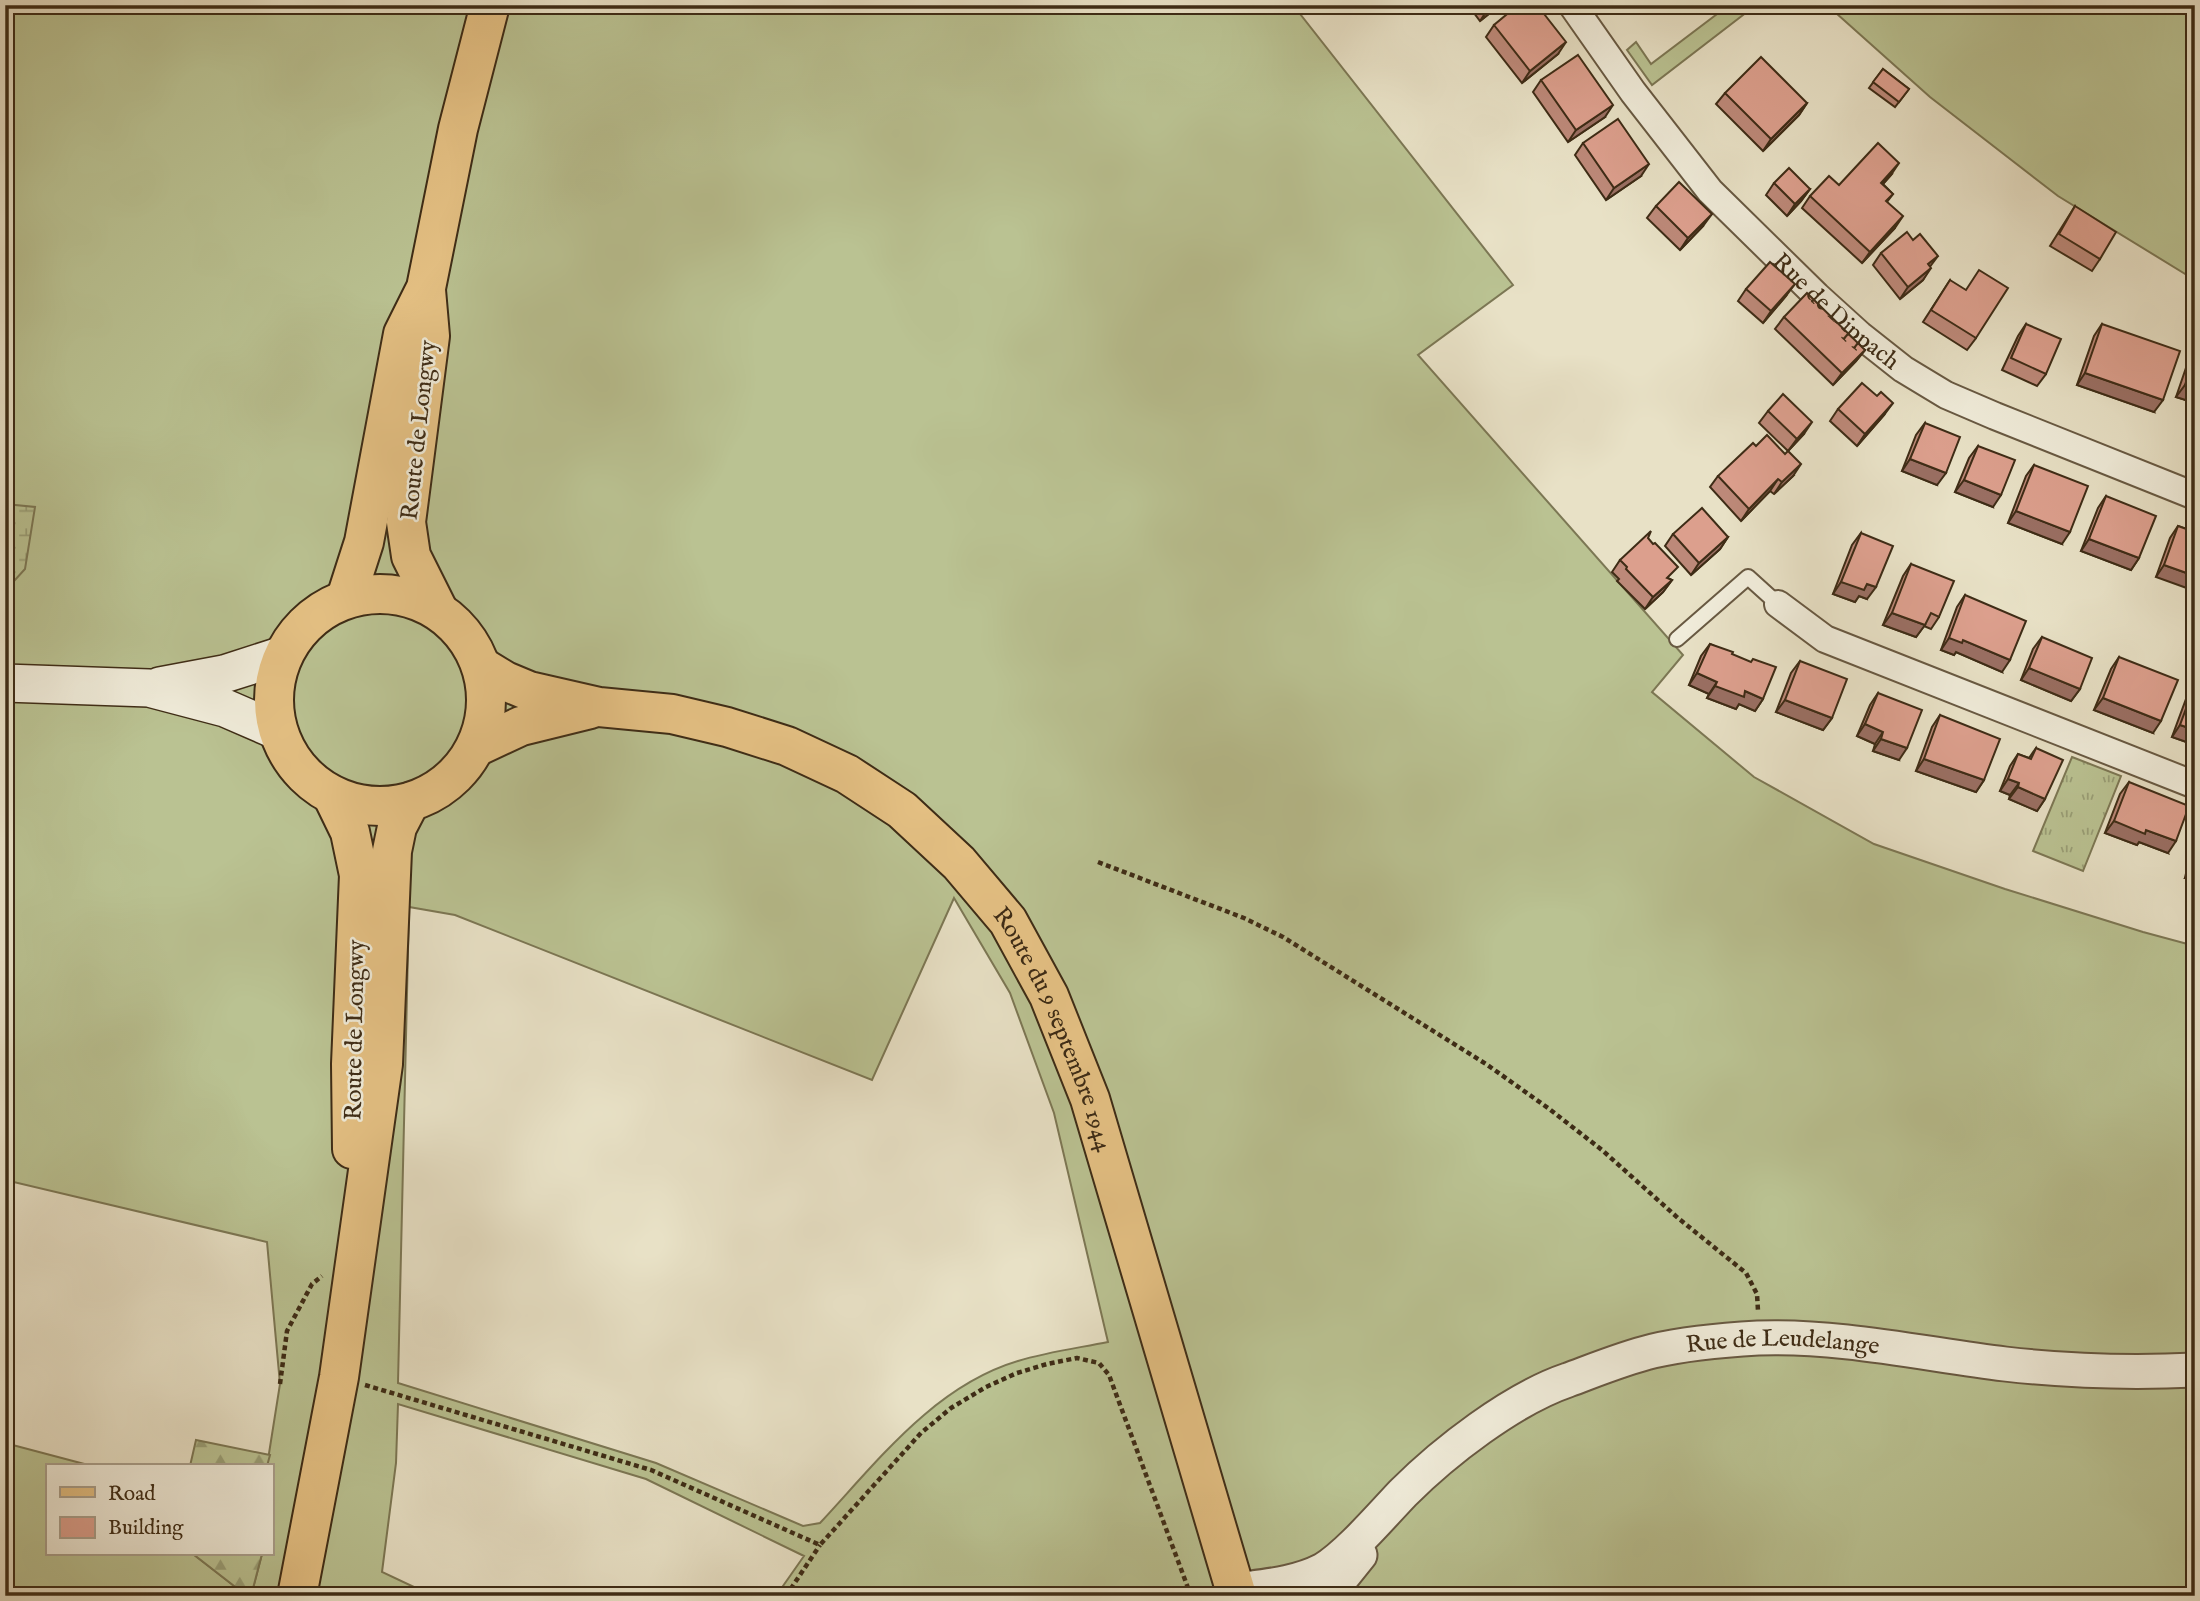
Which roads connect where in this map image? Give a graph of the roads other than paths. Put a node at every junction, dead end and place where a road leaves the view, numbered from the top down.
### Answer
1 (490, 5) edge
2 (1572, 5) edge
3 (426, 288) junction
4 (2195, 496) edge
5 (346, 598) junction
6 (1778, 604) joint
7 (437, 608) junction
8 (1677, 639) dead end
9 (284, 655) junction
10 (482, 667) junction
11 (5, 683) edge
12 (149, 688) junction
13 (599, 707) junction
14 (278, 731) junction
15 (476, 747) junction
16 (2195, 785) edge
17 (332, 795) junction
18 (410, 803) junction
19 (354, 1270) junction
20 (2195, 1370) edge
21 (1409, 1488) junction
22 (1237, 1593) edge
23 (297, 1596) edge
24 (1327, 1596) edge

1 - 3 main road, Route de Longwy
2 - 4 street, Rue de Dippach
3 - 5 main road, Route de Longwy
3 - 7 main road, Route de Longwy
5 - 7 main road
5 - 9 main road
6 - 8 lane
6 - 16 street
7 - 10 main road
9 - 12 main road
9 - 14 main road
10 - 13 main road
10 - 15 main road
11 - 12 main road
12 - 14 main road
13 - 15 main road
13 - 22 main road, Route du 9 septembre 1944
14 - 17 main road
15 - 18 main road
17 - 18 main road
17 - 19 main road, Route de Longwy
18 - 19 main road, Route de Longwy
19 - 23 main road, Route de Longwy
20 - 21 street, Rue de Leudelange
21 - 22 street, Rue de Leudelange
21 - 24 street, Rue de Leudelange

